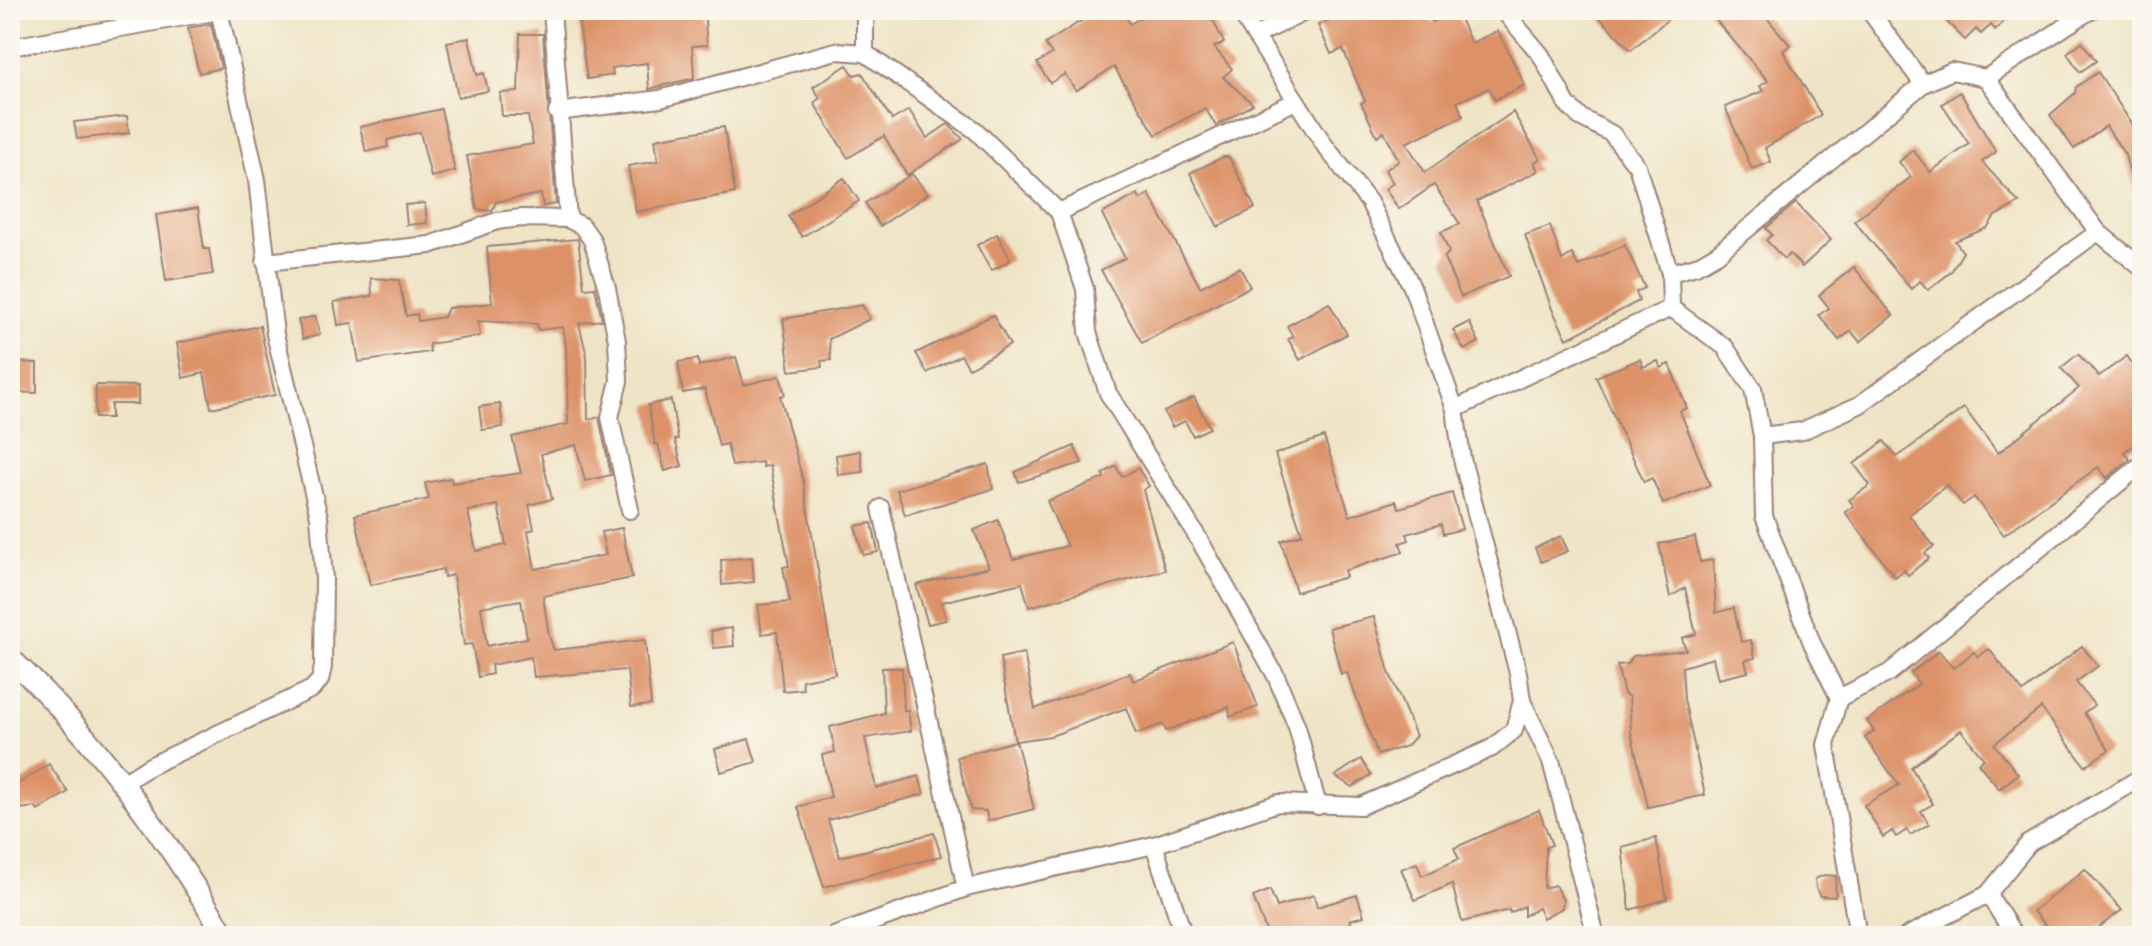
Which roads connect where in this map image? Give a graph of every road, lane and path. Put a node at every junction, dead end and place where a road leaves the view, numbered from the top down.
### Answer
1 (221, 10) edge
2 (552, 10) edge
3 (865, 10) edge
4 (1239, 10) edge
5 (1309, 10) edge
6 (1503, 10) edge
7 (1869, 10) edge
8 (2091, 10) edge
9 (1255, 36) junction
10 (10, 47) edge
11 (865, 53) junction
12 (1986, 78) junction
13 (1923, 84) junction
14 (1296, 101) junction
15 (557, 112) junction
16 (1059, 212) junction
17 (568, 219) junction
18 (2098, 232) junction
19 (265, 262) junction
20 (2142, 268) edge
21 (1670, 273) junction
22 (1671, 308) junction
23 (1455, 409) junction
24 (1762, 436) junction
25 (2142, 464) edge
26 (881, 508) dead end
27 (630, 510) dead end
28 (10, 658) edge
29 (1839, 698) junction
30 (1522, 701) junction
31 (2142, 777) edge
32 (123, 783) junction
33 (1318, 806) junction
34 (1154, 845) junction
35 (966, 888) junction
36 (1988, 894) junction
37 (225, 936) edge
38 (834, 936) edge
39 (1184, 936) edge
40 (1596, 936) edge
41 (1858, 936) edge
42 (1907, 936) edge
43 (2015, 936) edge

1 - 10 street
1 - 19 street
2 - 15 street
3 - 11 street
4 - 9 street
5 - 9 street
6 - 21 street
7 - 13 street
8 - 12 street
9 - 14 street
11 - 15 street
11 - 16 street
12 - 13 street
12 - 18 street
13 - 21 street
14 - 16 street
14 - 23 street
15 - 17 street
16 - 33 street
17 - 19 street
17 - 27 street
18 - 20 street
18 - 24 street
19 - 32 street
21 - 22 street
22 - 23 street
22 - 24 street
23 - 30 street
24 - 29 street
25 - 29 street
26 - 35 street
28 - 32 street
29 - 41 street
30 - 33 street
30 - 40 street
31 - 36 street
32 - 37 street
33 - 34 street
34 - 35 street
34 - 39 street
35 - 38 street
36 - 42 street
36 - 43 street

